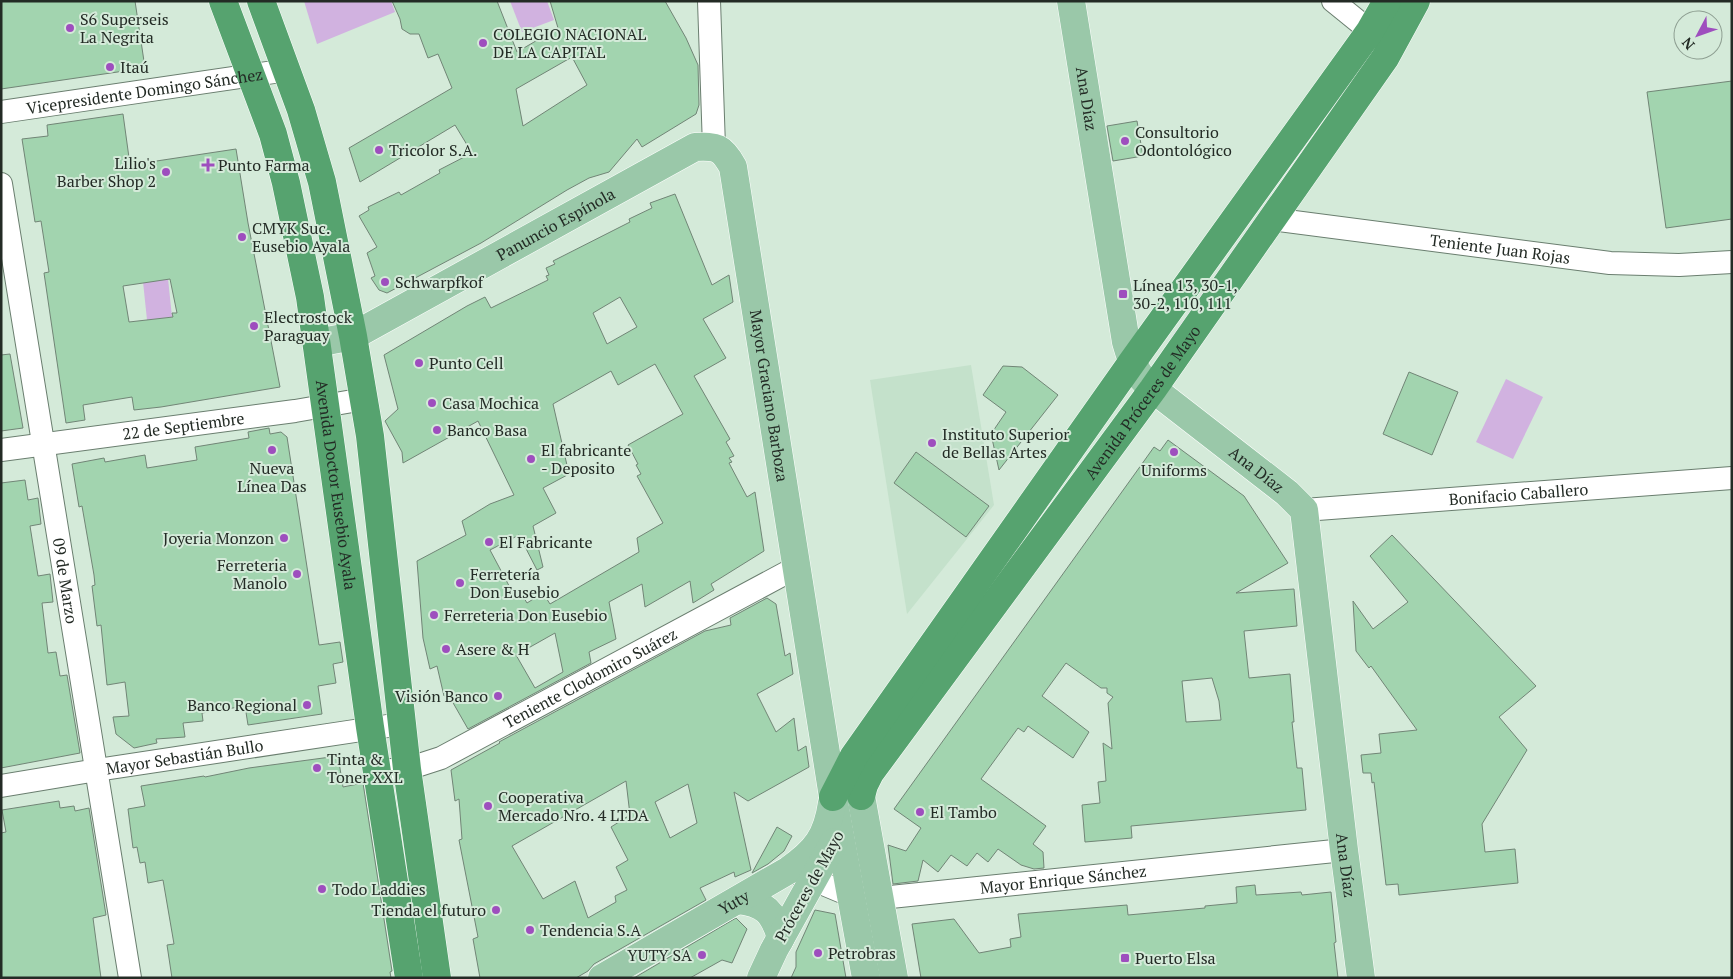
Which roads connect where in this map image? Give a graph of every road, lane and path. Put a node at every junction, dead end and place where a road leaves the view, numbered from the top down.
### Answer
1 (223, 1) edge
2 (261, 1) edge
3 (709, 1) edge
4 (1071, 1) edge
5 (1333, 1) edge
6 (1387, 1) edge
7 (1416, 1) edge
8 (1370, 31) junction
9 (1394, 42) junction
10 (288, 70) junction
11 (252, 75) junction
12 (1, 112) edge
13 (714, 146) junction
14 (1, 184) edge
15 (1271, 219) junction
16 (1732, 262) edge
17 (353, 336) junction
18 (317, 344) junction
19 (1142, 377) junction
20 (364, 399) junction
21 (325, 405) junction
22 (44, 444) junction
23 (1, 450) edge
24 (1732, 478) edge
25 (1304, 510) junction
26 (798, 566) junction
27 (401, 724) junction
28 (370, 728) junction
29 (407, 769) junction
30 (97, 770) junction
31 (377, 770) junction
32 (1, 786) edge
33 (861, 796) junction
34 (833, 797) junction
35 (840, 831) junction
36 (1344, 850) junction
37 (801, 875) junction
38 (852, 896) junction
39 (880, 898) junction
40 (738, 900) junction
41 (779, 941) junction
42 (130, 978) edge
43 (409, 978) edge
44 (437, 978) edge
45 (602, 978) edge
46 (762, 978) edge
47 (866, 978) edge
48 (894, 978) edge
49 (1361, 978) edge

1 - 11 highway, Avenida Doctor Eusebio Ayala
2 - 10 highway
3 - 13 street
4 - 19 main road, Ana Díaz
5 - 8 street
6 - 8 highway, Avenida Próceres de Mayo
7 - 9 highway, Avenida Próceres de Mayo
8 - 9 street
8 - 19 highway, Avenida Próceres de Mayo
9 - 15 highway, Avenida Próceres de Mayo
10 - 11 street, Vicepresidente Domingo Sánchez
10 - 17 highway
11 - 12 street, Vicepresidente Domingo Sánchez
11 - 18 highway, Avenida Doctor Eusebio Ayala
13 - 17 main road, Panuncio Espínola
13 - 26 main road, Mayor Graciano Barboza
14 - 22 street, 09 de Marzo
15 - 16 street, Teniente Juan Rojas
15 - 19 highway, Avenida Próceres de Mayo
17 - 18 main road, Panuncio Espínola
17 - 20 highway
18 - 21 highway, Avenida Doctor Eusebio Ayala
19 - 25 main road, Ana Díaz
19 - 33 highway, Avenida Próceres de Mayo
19 - 34 highway, Avenida Próceres de Mayo
20 - 21 street, 22 de Septiembre
20 - 27 highway
21 - 22 street, 22 de Septiembre
21 - 28 highway, Avenida Doctor Eusebio Ayala
22 - 23 street, 22 de Septiembre
22 - 30 street, 09 de Marzo
24 - 25 street, Bonifacio Caballero
25 - 36 main road, Ana Díaz
26 - 29 street, Teniente Clodomiro Suárez
26 - 34 main road, Mayor Graciano Barboza
27 - 28 street
27 - 29 highway
28 - 30 street, Mayor Sebastián Bullo
28 - 31 highway, Avenida Doctor Eusebio Ayala
29 - 31 street, Teniente Clodomiro Suárez
29 - 44 highway
30 - 32 street, Mayor Sebastián Bullo
30 - 42 street, 09 de Marzo
31 - 43 highway, Avenida Doctor Eusebio Ayala
33 - 35 main road, Próceres de Mayo
33 - 39 main road
34 - 35 main road
34 - 37 main road, Yuty
35 - 37 main road, Próceres de Mayo
35 - 38 main road
36 - 39 street, Mayor Enrique Sánchez
36 - 49 main road, Ana Díaz
37 - 38 street, Mayor Enrique Sánchez
37 - 40 main road, Yuty
37 - 41 main road, Próceres de Mayo
38 - 39 street, Mayor Enrique Sánchez
38 - 47 main road
39 - 48 main road
40 - 41 main road
40 - 45 main road, Yuty
41 - 46 main road, Próceres de Mayo

